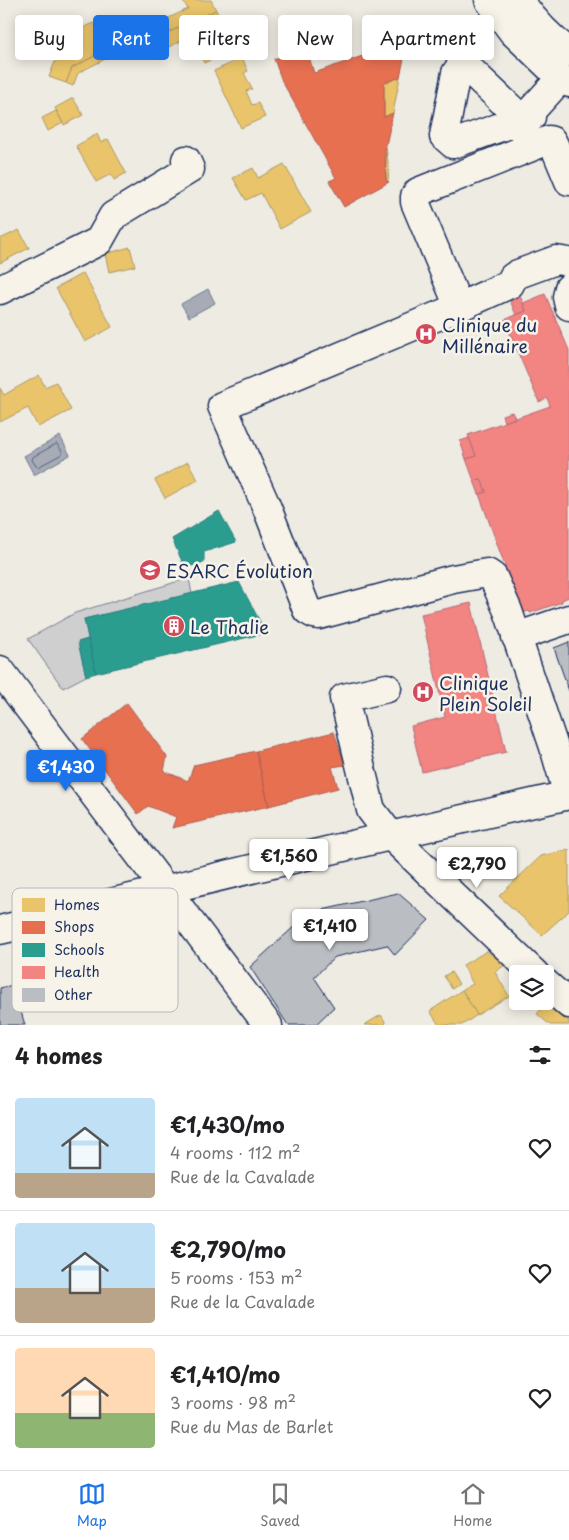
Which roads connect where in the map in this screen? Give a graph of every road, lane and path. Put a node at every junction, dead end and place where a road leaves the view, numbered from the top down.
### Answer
1 (489, 0) edge
2 (520, 0) edge
3 (569, 52) edge
4 (565, 80) edge
5 (518, 117) dead end
6 (186, 160) dead end
7 (569, 181) edge
8 (569, 262) edge
9 (569, 288) edge
10 (0, 290) edge
11 (569, 306) edge
12 (459, 308) junction
13 (569, 620) edge
14 (516, 637) junction
15 (0, 670) edge
16 (387, 688) dead end
17 (568, 795) edge
18 (390, 835) junction
19 (164, 888) edge
20 (174, 888) edge
21 (178, 906) edge
22 (526, 965) edge
23 (554, 991) edge
24 (569, 1004) edge
25 (268, 1025) edge

1 - 4 street
2 - 3 street
4 - 5 street
6 - 10 street
7 - 12 street
8 - 12 street
9 - 11 street
12 - 14 street
13 - 14 street
14 - 17 street
15 - 19 street
16 - 18 street
17 - 18 street
18 - 20 street
18 - 22 street
21 - 25 street
23 - 24 street

